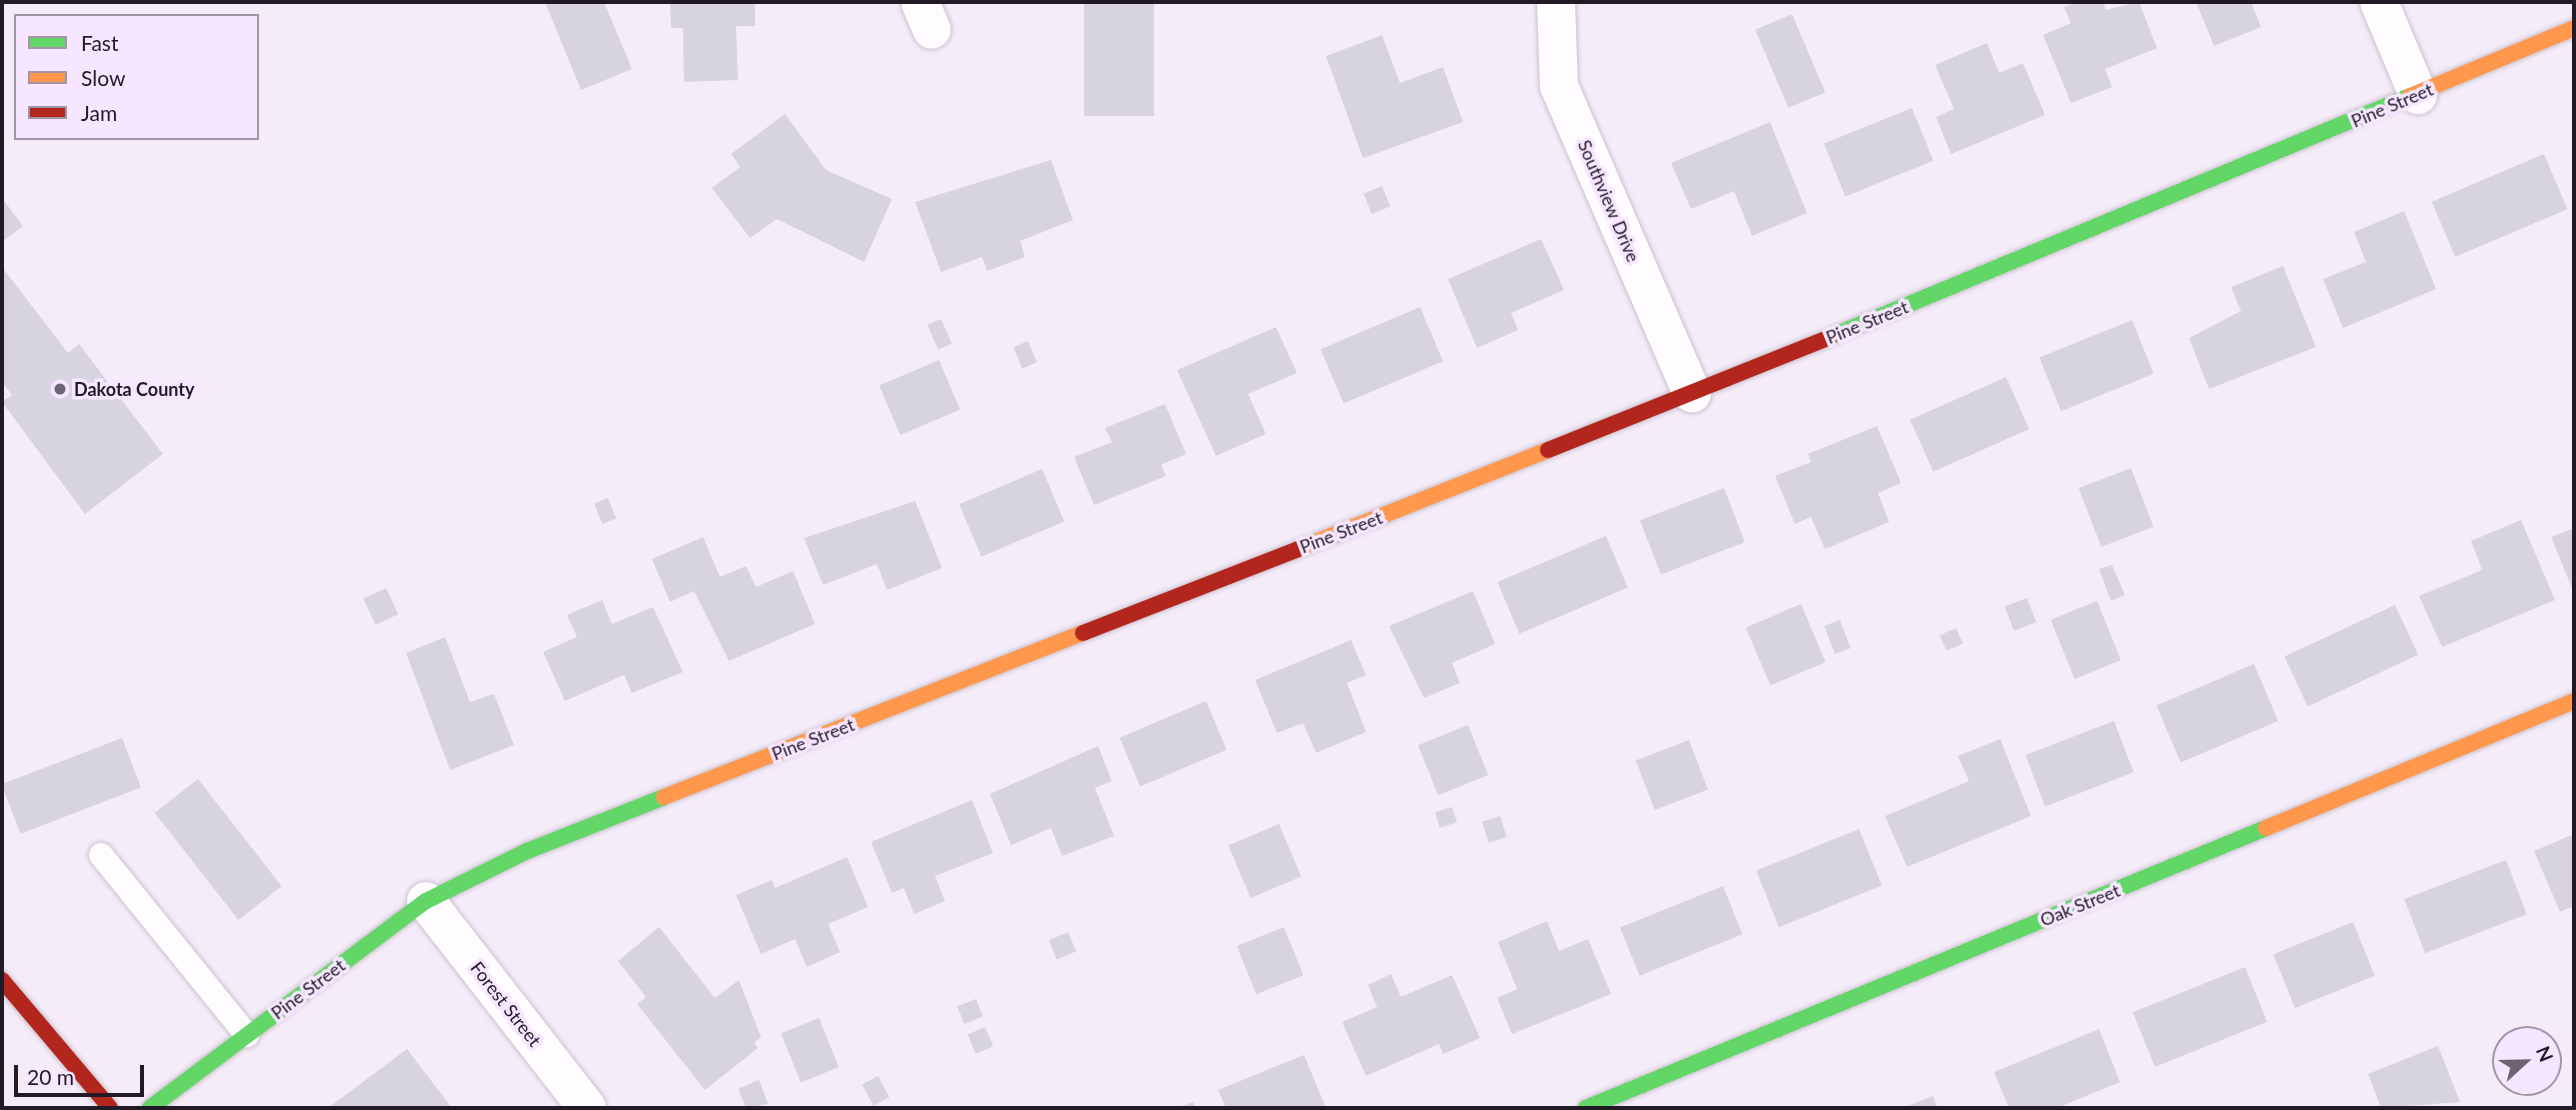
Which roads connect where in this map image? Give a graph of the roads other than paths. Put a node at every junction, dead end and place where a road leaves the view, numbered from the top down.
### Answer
1 (1556, 2) edge
2 (2379, 2) edge
3 (2574, 28) edge
4 (2418, 95) junction
5 (1692, 394) junction
6 (2574, 701) edge
7 (101, 855) dead end
8 (426, 901) junction
9 (2, 980) edge
10 (247, 1035) junction
11 (110, 1108) edge
12 (150, 1108) edge
13 (587, 1108) edge
14 (1586, 1108) edge

1 - 5 street, Southview Drive
2 - 4 street
3 - 4 street, Pine Street
4 - 5 street, Pine Street
5 - 8 street, Pine Street
6 - 14 street, Oak Street
7 - 10 lane
8 - 10 street, Pine Street
8 - 13 street, Forest Street
9 - 11 street
10 - 12 street, Pine Street

